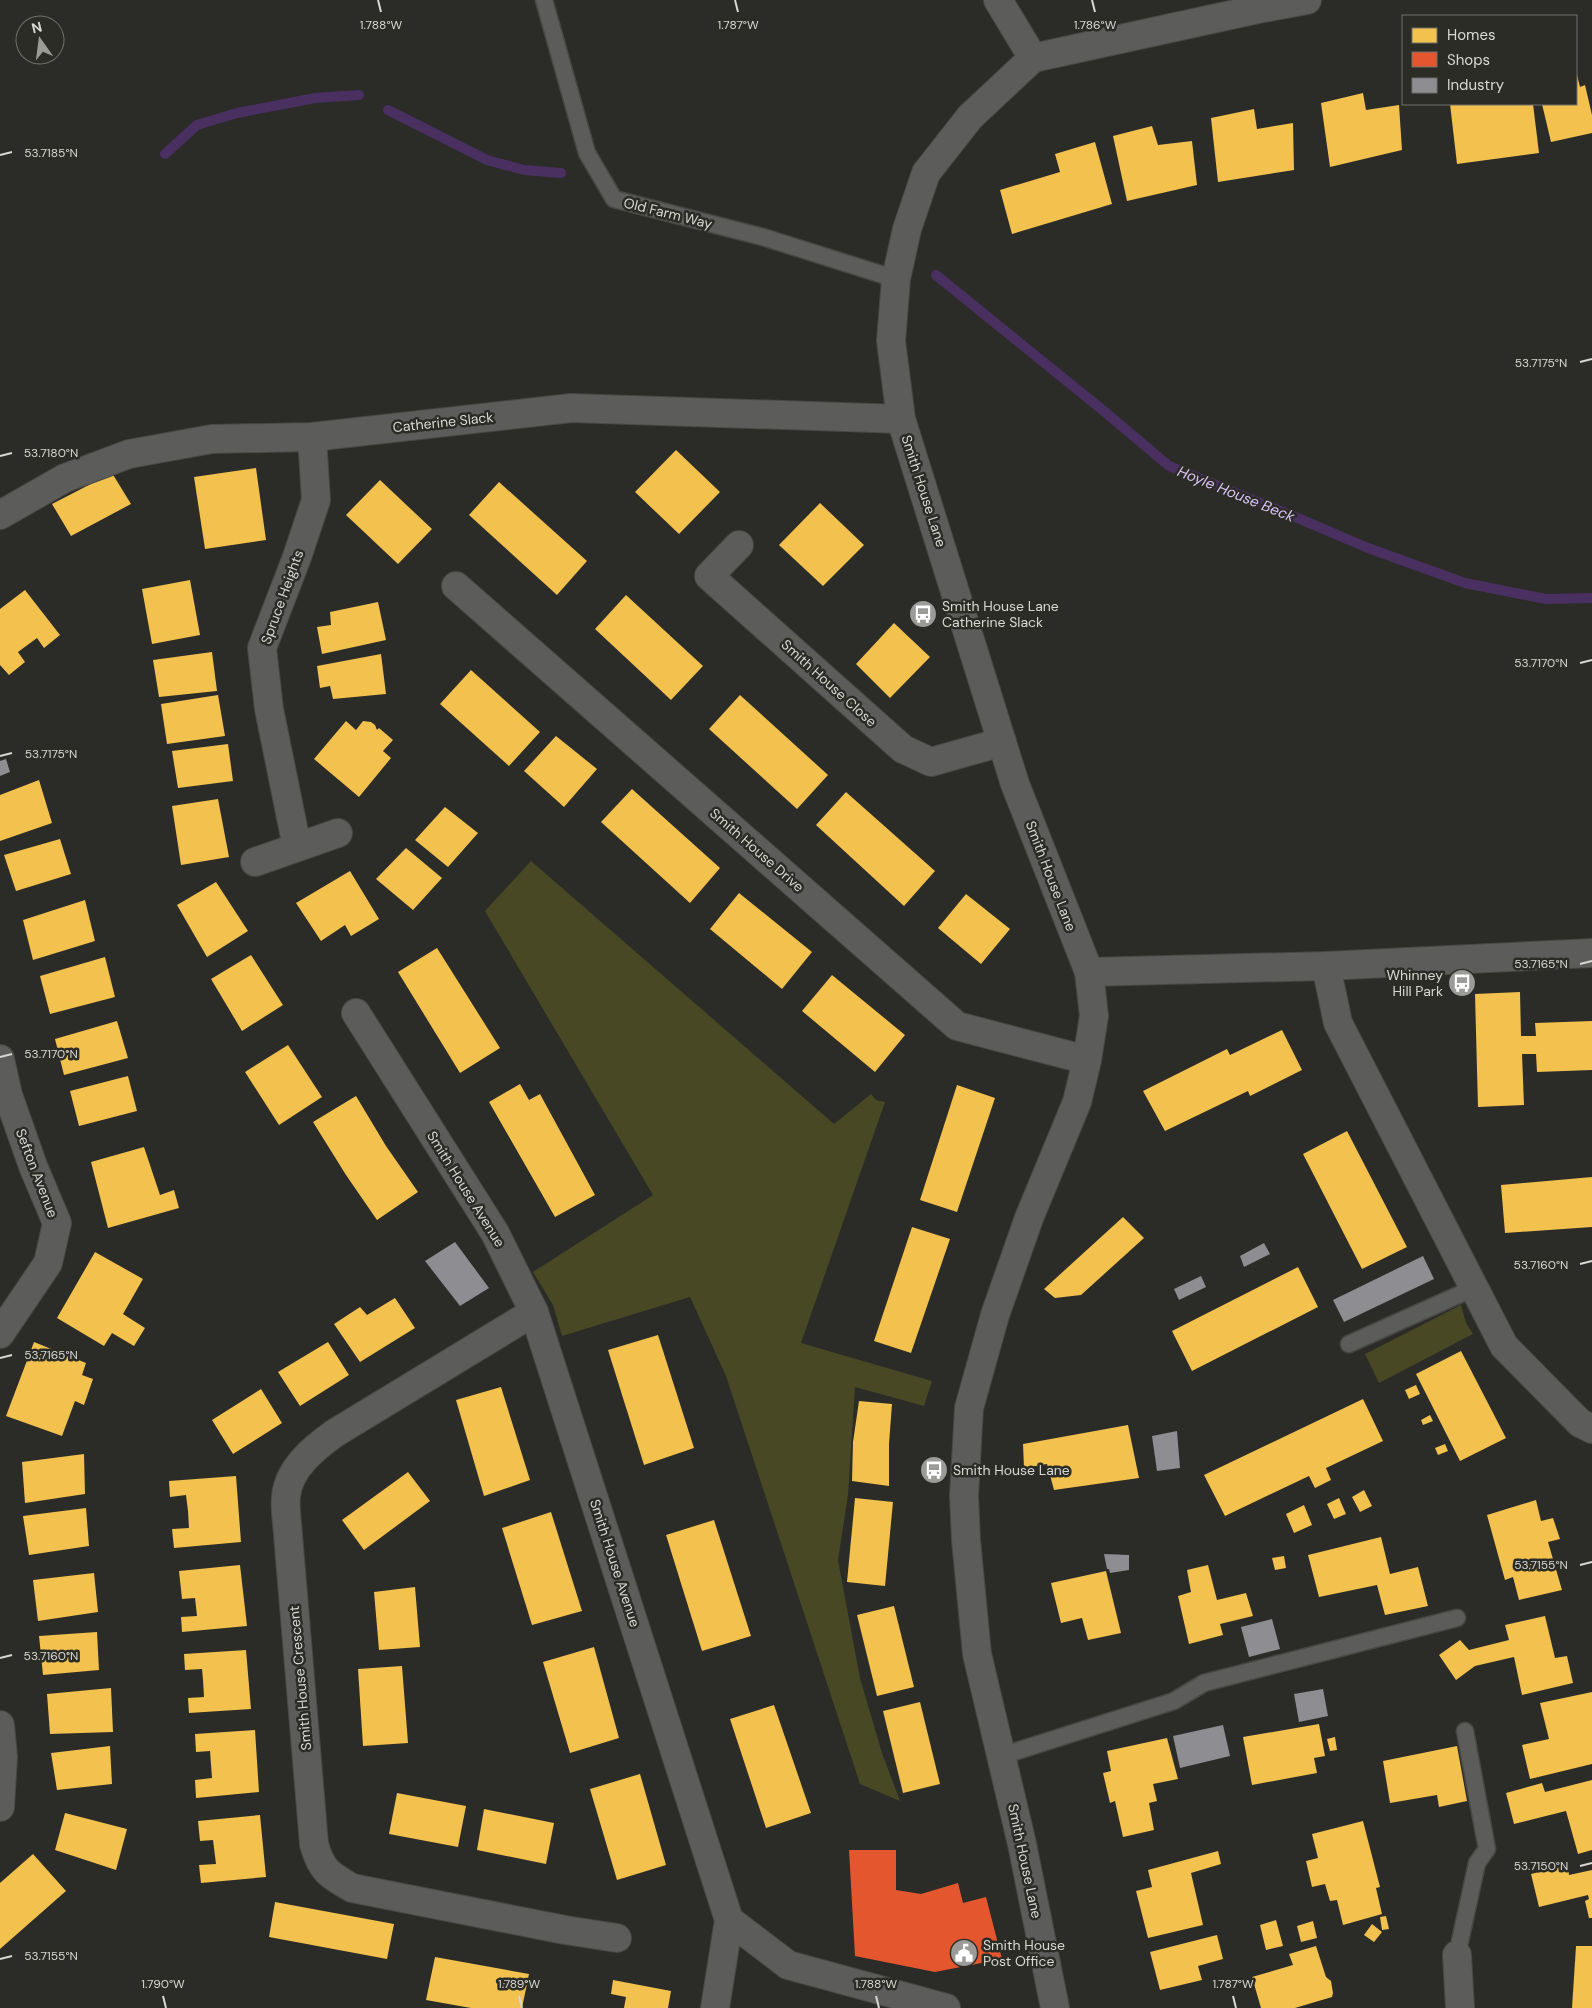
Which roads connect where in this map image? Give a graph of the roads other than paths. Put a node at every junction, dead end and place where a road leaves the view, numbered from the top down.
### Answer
1 (544, 0) edge
2 (998, 0) edge
3 (1307, 0) edge
4 (1033, 58) junction
5 (896, 279) junction
6 (901, 419) junction
7 (312, 437) junction
8 (0, 515) edge
9 (739, 545) dead end
10 (456, 586) dead end
11 (1002, 742) junction
12 (338, 833) dead end
13 (297, 847) junction
14 (254, 862) dead end
15 (1592, 953) edge
16 (1326, 966) junction
17 (1088, 972) junction
18 (356, 1013) dead end
19 (0, 1059) edge
20 (1087, 1060) junction
21 (1474, 1288) junction
22 (534, 1312) junction
23 (0, 1334) edge
24 (1349, 1344) dead end
25 (1592, 1429) edge
26 (1457, 1618) dead end
27 (0, 1724) edge
28 (1465, 1731) dead end
29 (1001, 1756) junction
30 (0, 1807) edge
31 (729, 1920) junction
32 (618, 1938) dead end
33 (1457, 1955) joint
34 (716, 2008) edge
35 (946, 2008) edge
36 (1055, 2008) edge
37 (1460, 2008) edge

1 - 5 lane, Old Farm Way
2 - 4 street
3 - 4 street
4 - 5 street, Smith House Lane
5 - 6 street, Smith House Lane
6 - 7 street, Catherine Slack
6 - 11 street, Smith House Lane
7 - 8 street, Catherine Slack
7 - 13 street, Spruce Heights
9 - 11 street, Smith House Close
10 - 20 street, Smith House Drive
11 - 17 street, Smith House Lane
12 - 13 street
13 - 14 street
15 - 16 street
16 - 17 street
16 - 21 street
17 - 20 street, Smith House Lane
18 - 22 street, Smith House Avenue
19 - 23 street, Sefton Avenue
20 - 29 street, Smith House Lane
21 - 24 lane
21 - 25 street
22 - 31 street, Smith House Avenue
22 - 32 street, Smith House Crescent
26 - 29 lane
27 - 30 street
28 - 33 lane
29 - 36 street, Smith House Lane
31 - 34 street
31 - 35 street
33 - 37 street

